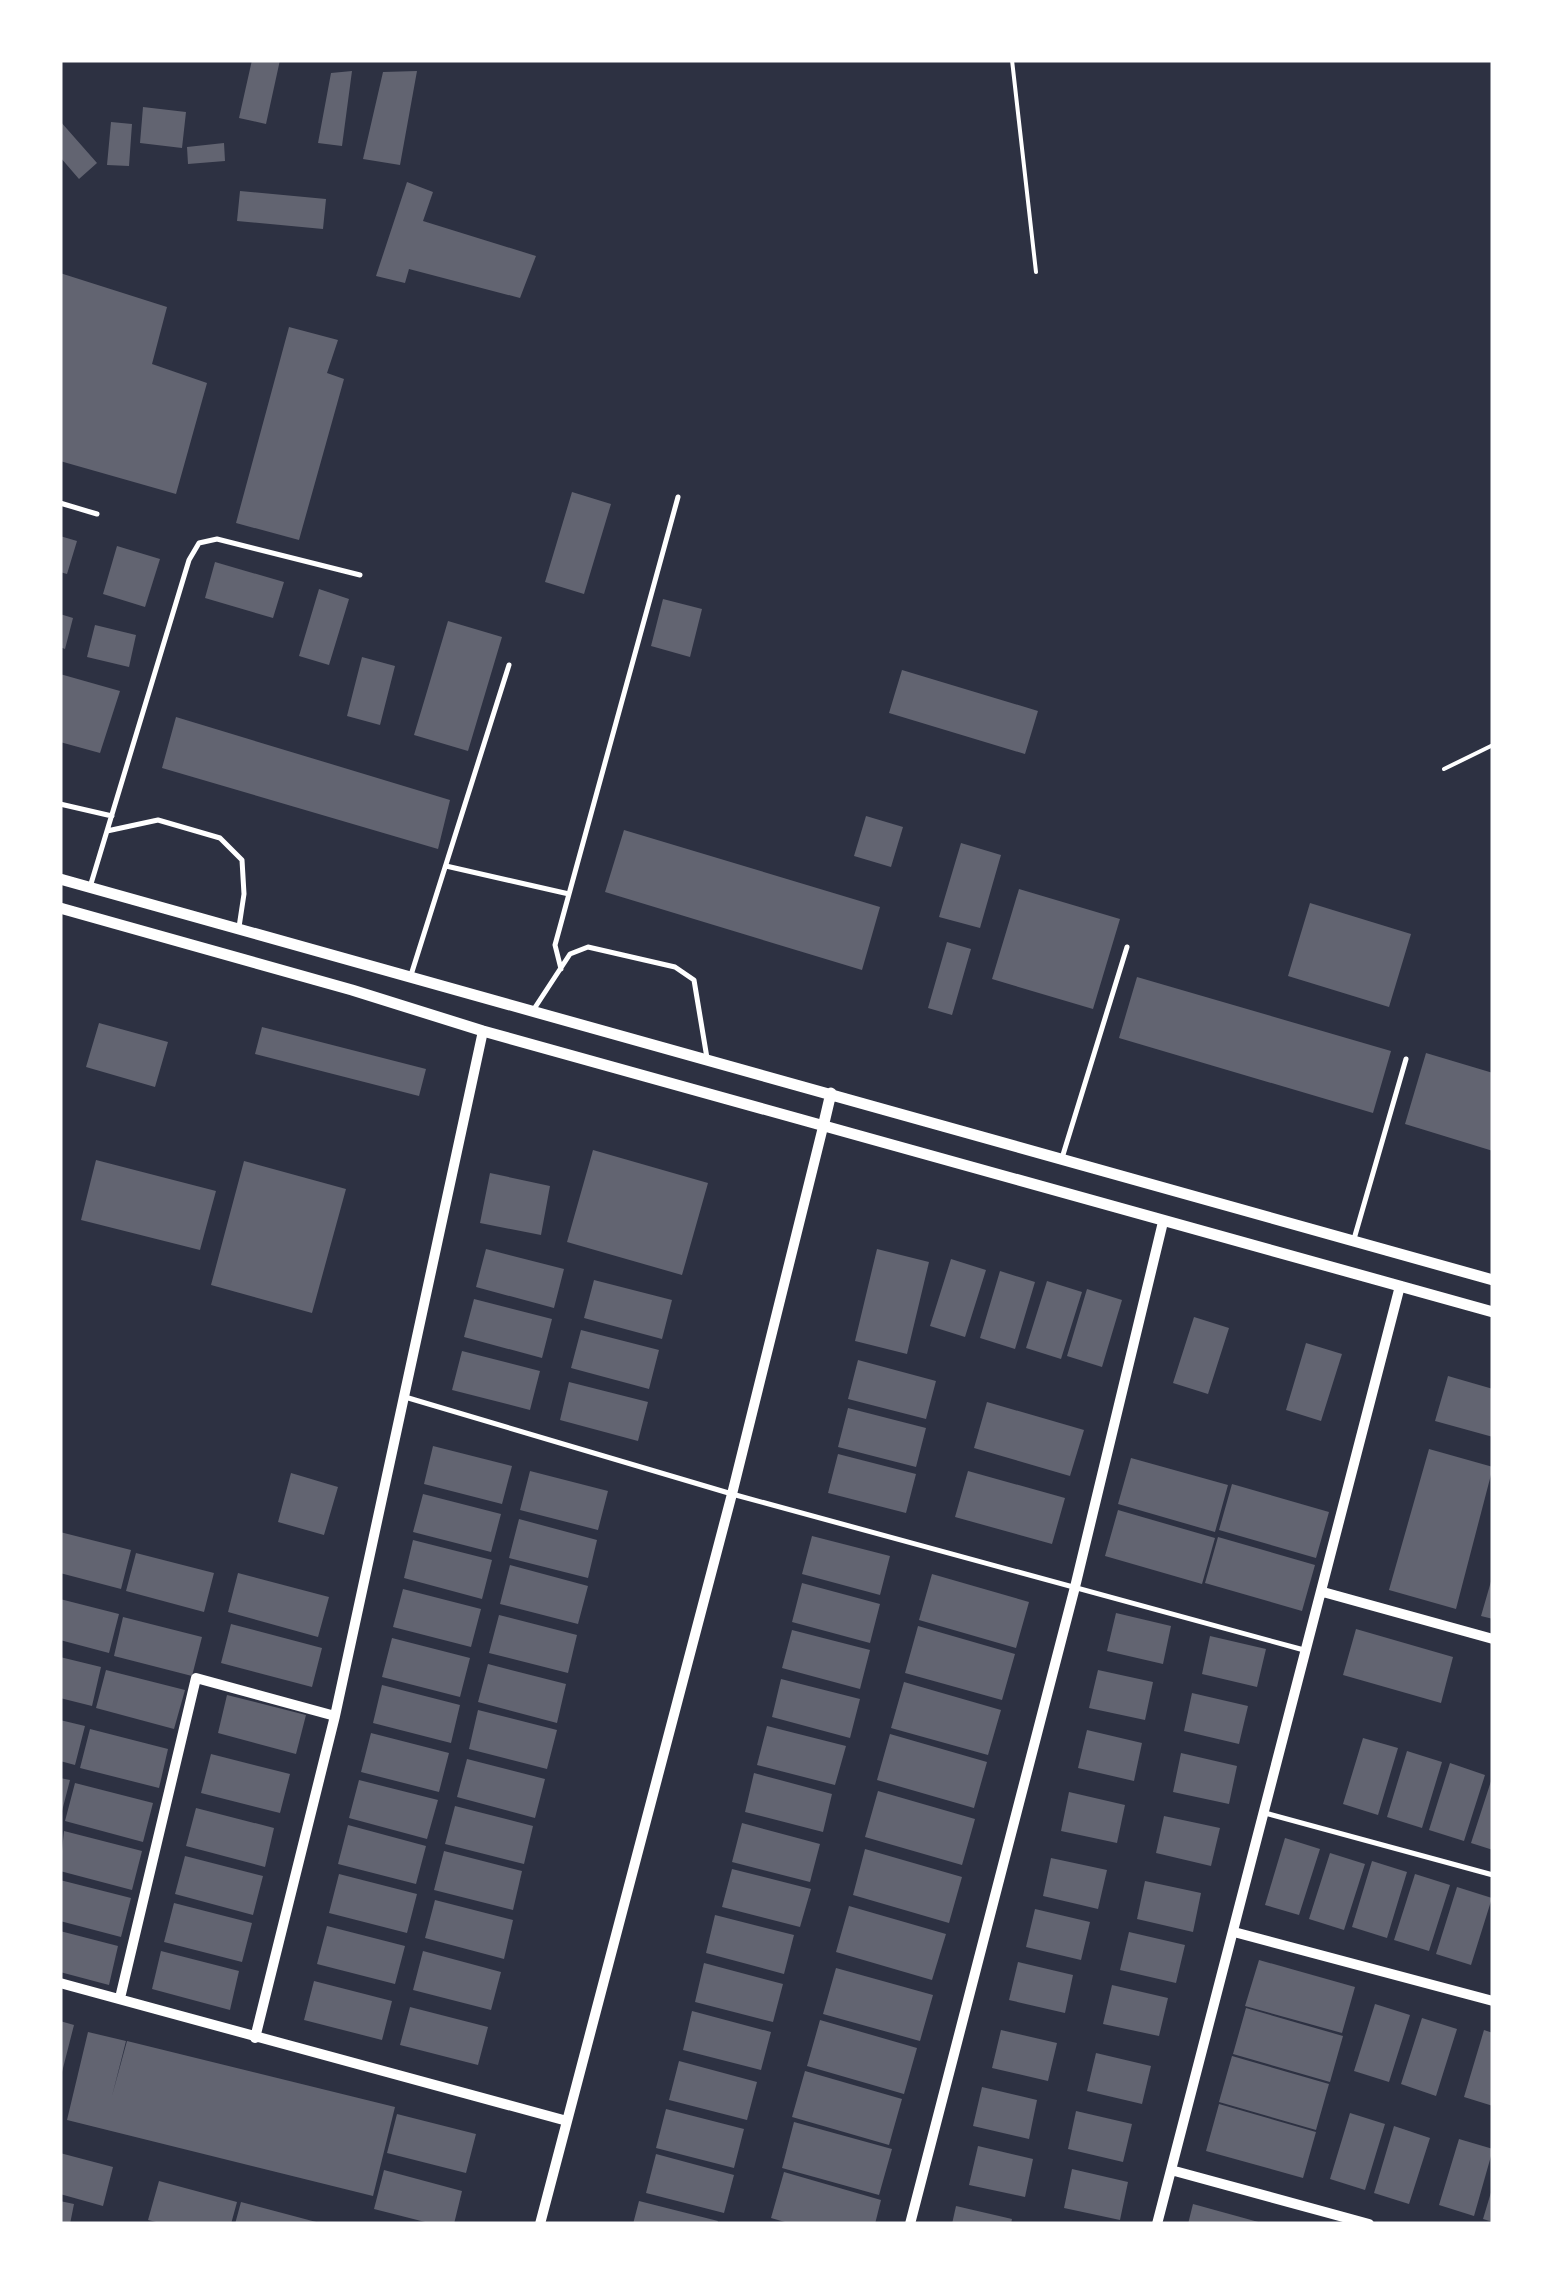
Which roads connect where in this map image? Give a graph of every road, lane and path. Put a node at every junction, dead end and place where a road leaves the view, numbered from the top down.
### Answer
1 (1012, 60) edge
2 (1036, 272) dead end
3 (678, 496) dead end
4 (60, 503) edge
5 (97, 514) dead end
6 (360, 575) dead end
7 (509, 665) dead end
8 (1493, 745) edge
9 (1444, 769) dead end
10 (60, 804) edge
11 (112, 816) junction
12 (107, 831) junction
13 (446, 866) junction
14 (60, 878) edge
15 (90, 887) junction
16 (569, 894) junction
17 (60, 908) edge
18 (240, 928) junction
19 (1127, 948) dead end
20 (560, 968) junction
21 (411, 975) junction
22 (534, 1009) junction
23 (483, 1031) junction
24 (707, 1058) junction
25 (1406, 1059) dead end
26 (831, 1093) junction
27 (824, 1127) junction
28 (1062, 1158) junction
29 (1163, 1222) junction
30 (1354, 1240) junction
31 (1493, 1280) edge
32 (1400, 1286) junction
33 (1493, 1312) edge
34 (402, 1396) junction
35 (732, 1494) junction
36 (1075, 1588) junction
37 (1322, 1592) junction
38 (1493, 1639) edge
39 (1308, 1651) junction
40 (335, 1716) junction
41 (1265, 1813) junction
42 (1493, 1876) edge
43 (1234, 1932) junction
44 (60, 1983) edge
45 (120, 1998) junction
46 (1493, 2001) edge
47 (255, 2038) junction
48 (567, 2121) junction
49 (1171, 2170) junction
50 (540, 2224) edge
51 (910, 2224) edge
52 (1157, 2224) edge
53 (1369, 2224) edge

1 - 2 path
3 - 16 lane
4 - 5 lane
6 - 11 lane
7 - 13 lane
8 - 9 path
10 - 11 lane
11 - 12 lane
12 - 15 lane
12 - 18 lane
13 - 16 lane
13 - 21 lane
14 - 15 street
15 - 18 street
16 - 20 lane
17 - 23 street
18 - 21 street
19 - 28 lane
20 - 22 lane
20 - 24 lane
21 - 22 street
22 - 24 street
23 - 27 street
23 - 34 street
24 - 26 street
25 - 30 lane
26 - 27 street
26 - 28 street
27 - 29 street
27 - 35 street
28 - 30 street
29 - 32 street
29 - 36 street
30 - 31 street
32 - 33 street
32 - 37 street
34 - 35 lane
34 - 40 street
35 - 36 lane
35 - 48 street
36 - 39 lane
36 - 51 street
37 - 38 street
37 - 39 street
39 - 41 street
40 - 45 street
40 - 47 street
41 - 42 lane
41 - 43 street
43 - 46 street
43 - 49 street
44 - 45 street
45 - 47 street
47 - 48 street
48 - 50 street
49 - 52 street
49 - 53 street

